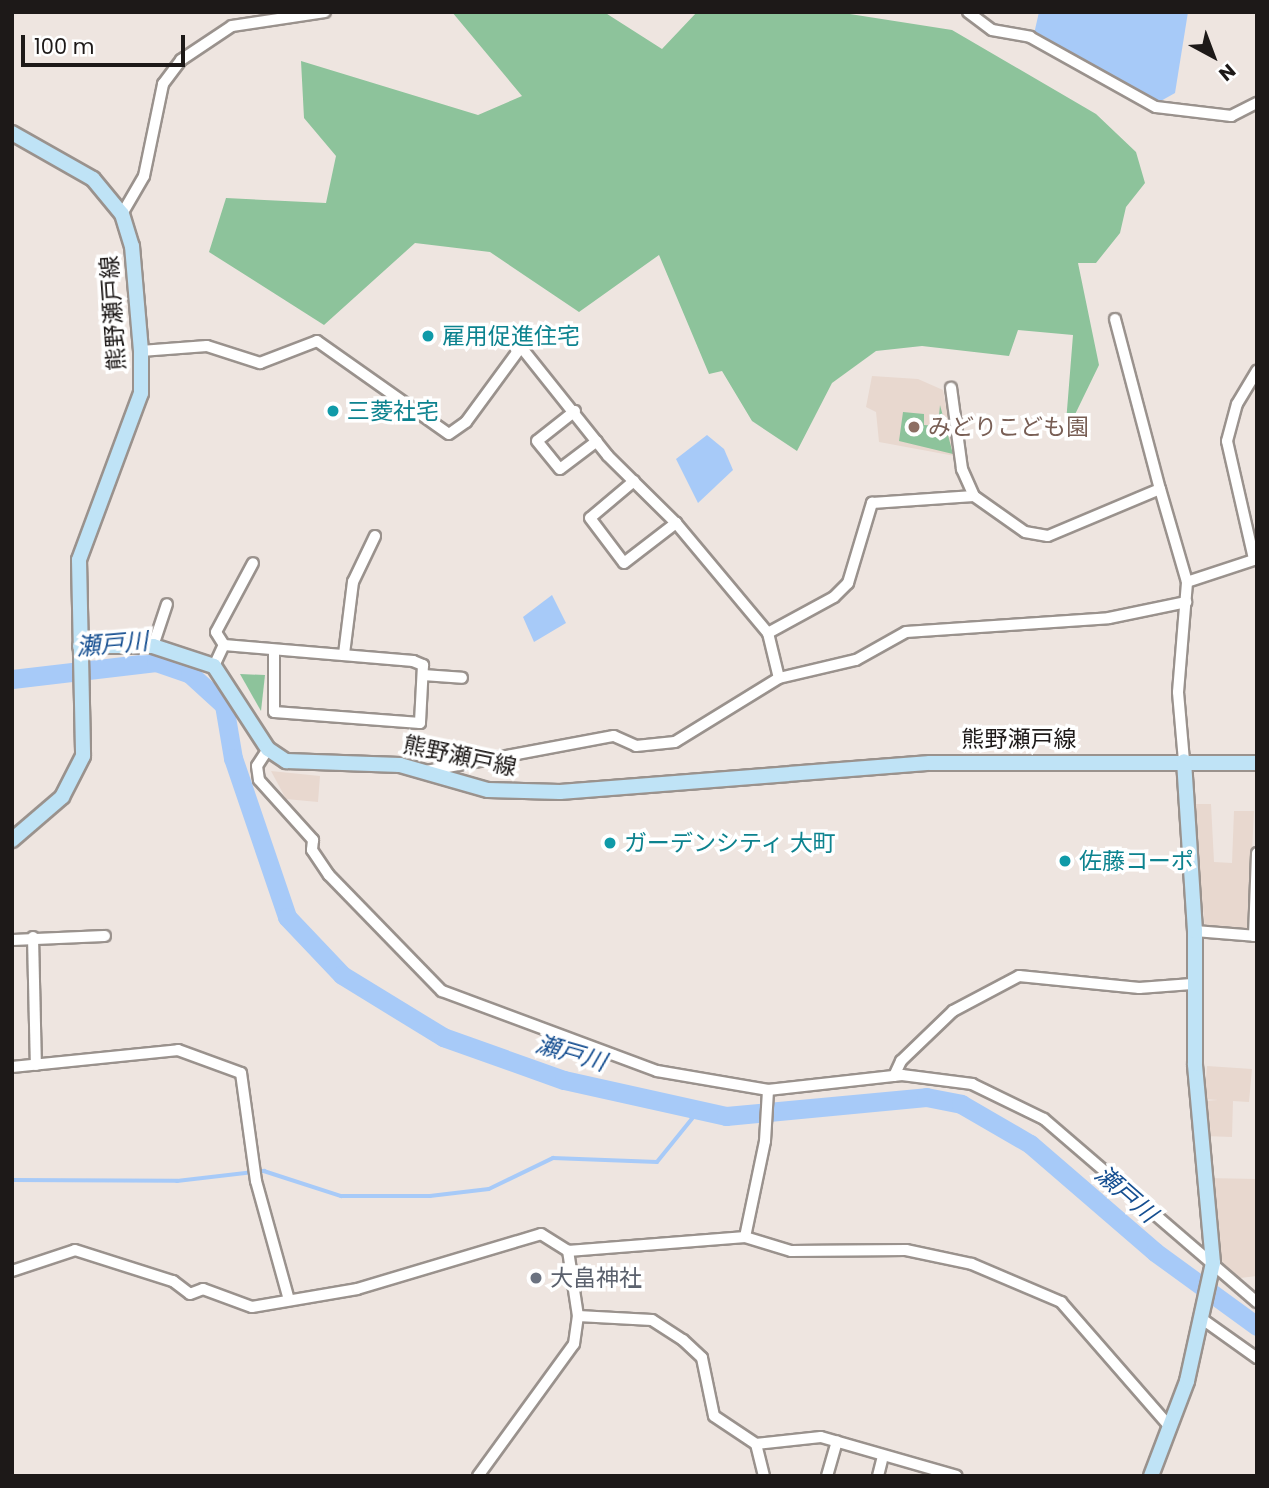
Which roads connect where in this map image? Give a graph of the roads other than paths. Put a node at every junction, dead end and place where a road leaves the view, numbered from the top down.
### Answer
1 (324, 12) edge
2 (968, 12) edge
3 (1257, 103) edge
4 (12, 133) edge
5 (122, 214) junction
6 (1115, 319) dead end
7 (141, 351) junction
8 (1257, 371) edge
9 (951, 388) dead end
10 (575, 411) junction
11 (597, 441) junction
12 (634, 481) junction
13 (1160, 489) junction
14 (975, 496) junction
15 (676, 523) junction
16 (375, 536) dead end
17 (1255, 559) edge
18 (253, 563) dead end
19 (1187, 582) junction
20 (1186, 602) junction
21 (167, 604) dead end
22 (768, 633) junction
23 (225, 645) junction
24 (153, 646) junction
25 (274, 650) junction
26 (81, 651) junction
27 (344, 654) junction
28 (214, 666) junction
29 (423, 675) junction
30 (462, 678) dead end
31 (779, 678) junction
32 (268, 749) junction
33 (1184, 761) junction
34 (1257, 763) edge
35 (421, 772) junction
36 (12, 840) edge
37 (1257, 853) edge
38 (1195, 931) junction
39 (105, 936) dead end
40 (1255, 936) edge
41 (33, 937) junction
42 (12, 940) edge
43 (1192, 984) junction
44 (36, 1065) junction
45 (12, 1067) edge
46 (894, 1076) junction
47 (768, 1092) junction
48 (746, 1237) junction
49 (568, 1251) junction
50 (1213, 1267) junction
51 (12, 1270) edge
52 (289, 1300) junction
53 (1257, 1302) edge
54 (578, 1316) junction
55 (1205, 1318) junction
56 (1257, 1358) edge
57 (1171, 1428) junction
58 (837, 1441) junction
59 (757, 1444) junction
60 (883, 1456) junction
61 (478, 1476) edge
62 (764, 1476) edge
63 (827, 1476) edge
64 (878, 1476) edge
65 (957, 1476) edge
66 (1151, 1476) edge

1 - 5 street
2 - 3 street
4 - 5 main road, 熊野瀬戸線
5 - 7 main road, 熊野瀬戸線
6 - 13 street
7 - 10 street
7 - 26 main road, 熊野瀬戸線
8 - 17 street
9 - 14 street
10 - 11 street
10 - 11 street
11 - 12 street
12 - 15 street
12 - 15 street
13 - 14 street
13 - 19 street
14 - 22 street
15 - 22 street
16 - 27 street
17 - 19 street
18 - 23 street
19 - 20 street
20 - 31 street
20 - 33 street
21 - 24 street
22 - 31 street
23 - 25 street
23 - 28 street
24 - 26 main road
24 - 28 main road
25 - 27 street
25 - 29 street
26 - 36 main road, 熊野瀬戸線
27 - 29 street
28 - 32 main road
29 - 30 street
31 - 35 street
32 - 35 main road, 熊野瀬戸線
32 - 47 street
33 - 34 main road, 熊野瀬戸線
33 - 35 main road, 熊野瀬戸線
33 - 38 main road
37 - 40 street
38 - 40 street
38 - 43 main road
39 - 41 street
41 - 42 street
41 - 44 street
43 - 46 street
43 - 50 main road
44 - 45 street
44 - 52 street
46 - 47 street
46 - 50 street
47 - 48 street
48 - 49 street
48 - 57 street
49 - 52 street
49 - 54 street
50 - 53 street
50 - 55 main road
51 - 52 street
54 - 59 street
54 - 61 street
55 - 56 street
55 - 57 main road
57 - 66 main road
58 - 59 street
58 - 60 street
58 - 63 street
59 - 62 street
60 - 64 street
60 - 65 street

